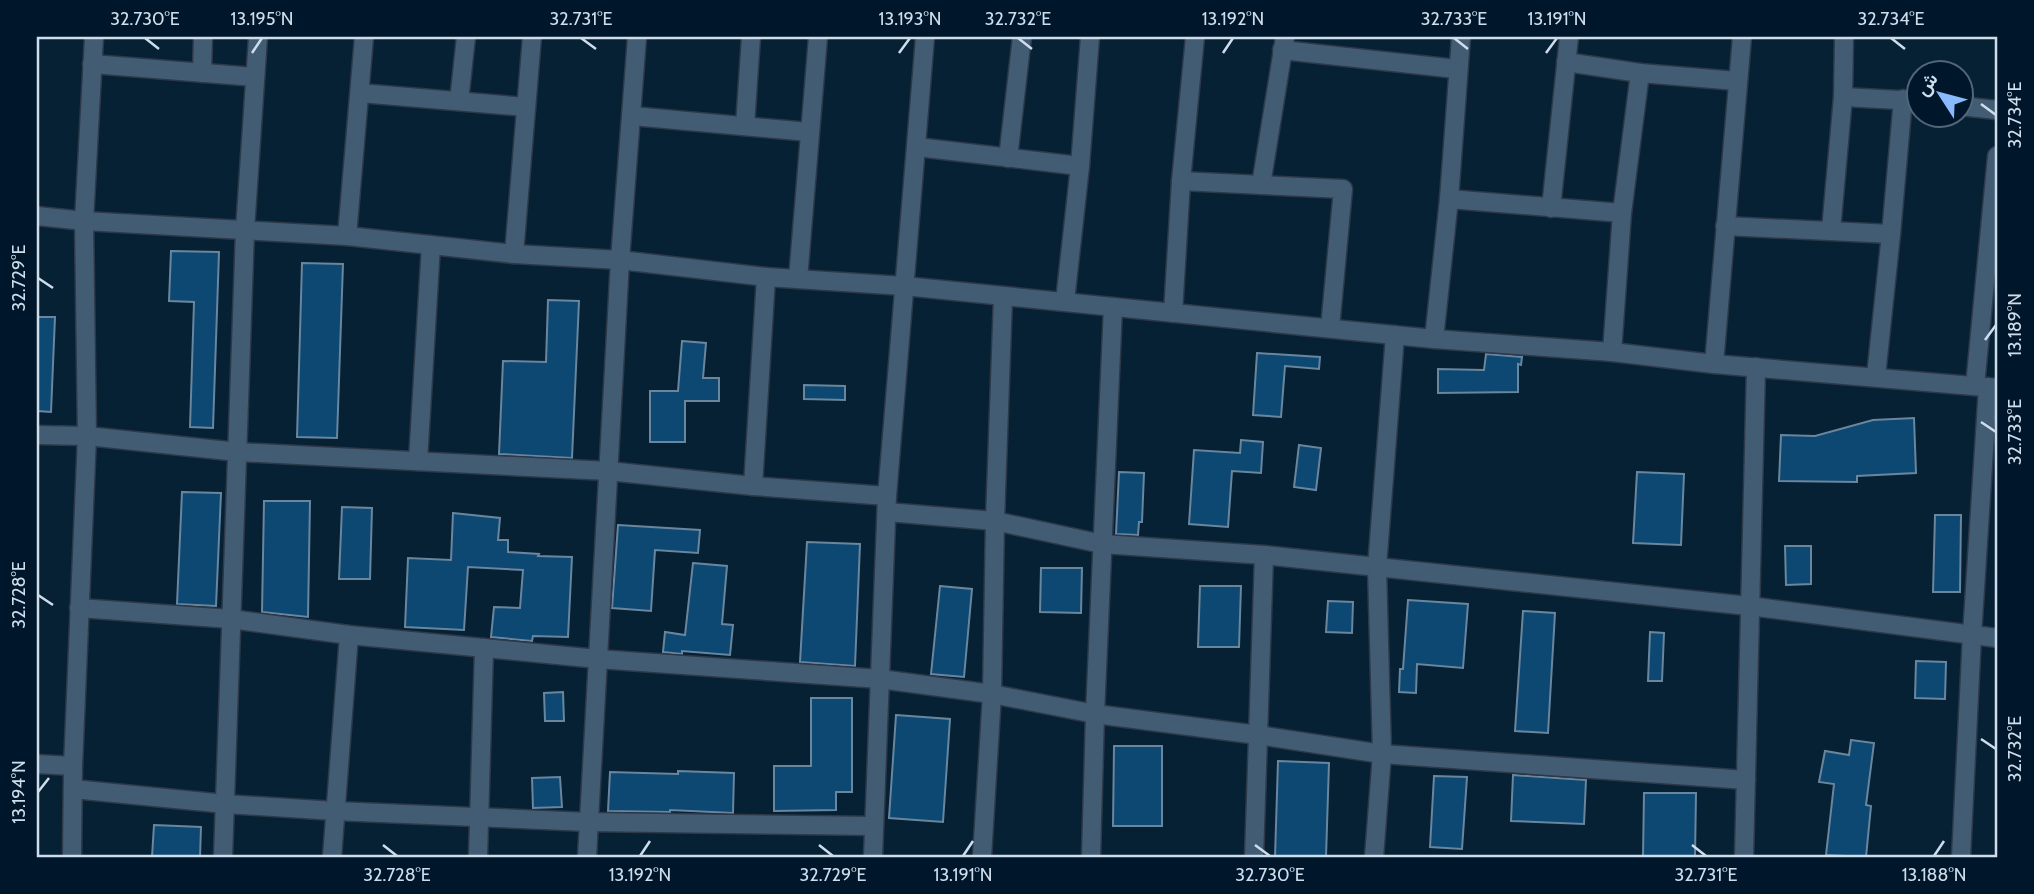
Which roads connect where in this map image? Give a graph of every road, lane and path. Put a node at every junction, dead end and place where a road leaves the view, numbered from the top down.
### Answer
1 (94, 37) edge
2 (202, 37) edge
3 (258, 37) edge
4 (364, 37) edge
5 (466, 37) edge
6 (533, 37) edge
7 (637, 37) edge
8 (751, 37) edge
9 (818, 37) edge
10 (925, 37) edge
11 (1022, 37) edge
12 (1090, 37) edge
13 (1195, 37) edge
14 (1461, 37) edge
15 (1569, 37) edge
16 (1742, 37) edge
17 (1844, 37) edge
18 (1283, 43) edge
19 (1566, 62) junction
20 (92, 64) junction
21 (1457, 69) junction
22 (202, 73) junction
23 (1640, 73) junction
24 (255, 77) junction
25 (1737, 81) junction
26 (360, 93) junction
27 (1843, 97) junction
28 (1904, 100) edge
29 (459, 102) junction
30 (526, 107) junction
31 (1974, 107) edge
32 (1997, 110) edge
33 (632, 116) junction
34 (745, 126) junction
35 (1907, 130) edge
36 (809, 132) junction
37 (917, 147) junction
38 (1997, 156) edge
39 (1009, 158) junction
40 (1080, 166) junction
41 (1181, 181) junction
42 (1261, 186) junction
43 (1448, 199) junction
44 (1551, 208) junction
45 (1622, 213) junction
46 (37, 216) edge
47 (84, 221) junction
48 (1725, 226) junction
49 (245, 230) junction
50 (1832, 230) junction
51 (1891, 234) junction
52 (347, 236) junction
53 (431, 245) junction
54 (514, 254) junction
55 (620, 260) junction
56 (766, 277) junction
57 (798, 279) junction
58 (904, 286) junction
59 (1003, 297) junction
60 (1065, 301) junction
61 (1113, 307) junction
62 (1173, 313) junction
63 (1330, 328) junction
64 (1395, 335) junction
65 (1434, 339) junction
66 (1612, 352) junction
67 (1713, 364) junction
68 (1756, 367) junction
69 (1876, 376) junction
70 (1987, 387) edge
71 (37, 435) edge
72 (87, 436) junction
73 (238, 452) junction
74 (418, 461) junction
75 (608, 471) junction
76 (753, 486) junction
77 (887, 504) junction
78 (995, 521) junction
79 (1102, 544) junction
80 (1264, 555) junction
81 (1377, 567) junction
82 (1749, 606) junction
83 (79, 608) junction
84 (232, 619) junction
85 (349, 635) junction
86 (1972, 635) junction
87 (1997, 638) edge
88 (484, 648) junction
89 (598, 659) junction
90 (880, 679) junction
91 (992, 694) junction
92 (1095, 714) junction
93 (1258, 735) junction
94 (1382, 754) junction
95 (37, 764) edge
96 (73, 766) junction
97 (1746, 780) junction
98 (73, 789) junction
99 (226, 804) junction
100 (335, 811) junction
101 (481, 817) junction
102 (588, 822) junction
103 (874, 827) junction
104 (72, 857) edge
105 (223, 857) edge
106 (332, 857) edge
107 (478, 857) edge
108 (587, 857) edge
109 (873, 857) edge
110 (982, 857) edge
111 (1091, 857) edge
112 (1254, 857) edge
113 (1374, 857) edge
114 (1744, 857) edge
115 (1961, 857) edge

1 - 20 street
2 - 22 street
3 - 24 street
4 - 26 street
5 - 29 street
6 - 30 street
7 - 33 street
8 - 34 street
9 - 36 street
10 - 37 street
11 - 39 street
12 - 40 street
13 - 41 street
14 - 21 street
15 - 19 street
16 - 25 street
17 - 27 street
18 - 21 street
18 - 42 street
19 - 23 street
19 - 44 street
20 - 22 street
20 - 47 street
21 - 43 street
22 - 24 street
23 - 25 street
23 - 45 street
24 - 49 street
25 - 48 street
26 - 29 street
26 - 52 street
27 - 28 street
27 - 50 street
29 - 30 street
30 - 54 street
31 - 32 street
33 - 34 street
33 - 55 street
34 - 36 street
35 - 51 street
36 - 57 street
37 - 39 street
37 - 58 street
38 - 70 street
39 - 40 street
40 - 60 street
41 - 42 street
41 - 62 street
42 - 63 street
43 - 44 street
43 - 65 street
44 - 45 street
45 - 66 street
46 - 47 street
47 - 49 street
47 - 72 street
48 - 50 street
48 - 67 street
49 - 52 street
49 - 73 street
50 - 51 street
51 - 69 street
52 - 53 street
53 - 54 street
53 - 74 street
54 - 55 street
55 - 56 street
55 - 75 street
56 - 57 street
56 - 76 street
57 - 58 street
58 - 59 street
58 - 77 street
59 - 60 street
59 - 78 street
60 - 61 street
61 - 62 street
61 - 79 street
62 - 63 street
63 - 64 street
64 - 65 street
64 - 81 street
65 - 66 street
66 - 67 street
67 - 68 street
68 - 69 street
68 - 82 street
69 - 70 street
70 - 86 street
71 - 72 street
72 - 73 street
72 - 83 street
73 - 74 street
73 - 84 street
74 - 75 street
75 - 76 street
75 - 89 street
76 - 77 street
77 - 78 street
77 - 90 street
78 - 79 street
78 - 91 street
79 - 80 street
79 - 92 street
80 - 81 street
80 - 93 street
81 - 82 street
81 - 94 street
82 - 86 street
82 - 97 street
83 - 84 street
83 - 96 street
84 - 85 street
84 - 99 street
85 - 88 street
85 - 100 street
86 - 87 street
86 - 115 street
88 - 89 street
88 - 101 street
89 - 90 street
89 - 102 street
90 - 91 street
90 - 103 street
91 - 92 street
91 - 110 street
92 - 93 street
92 - 111 street
93 - 94 street
93 - 112 street
94 - 97 street
94 - 113 street
95 - 96 street
96 - 98 street
97 - 114 street
98 - 99 street
98 - 104 street
99 - 100 street
99 - 105 street
100 - 101 street
100 - 106 street
101 - 102 street
101 - 107 street
102 - 103 street
102 - 108 street
103 - 109 street

